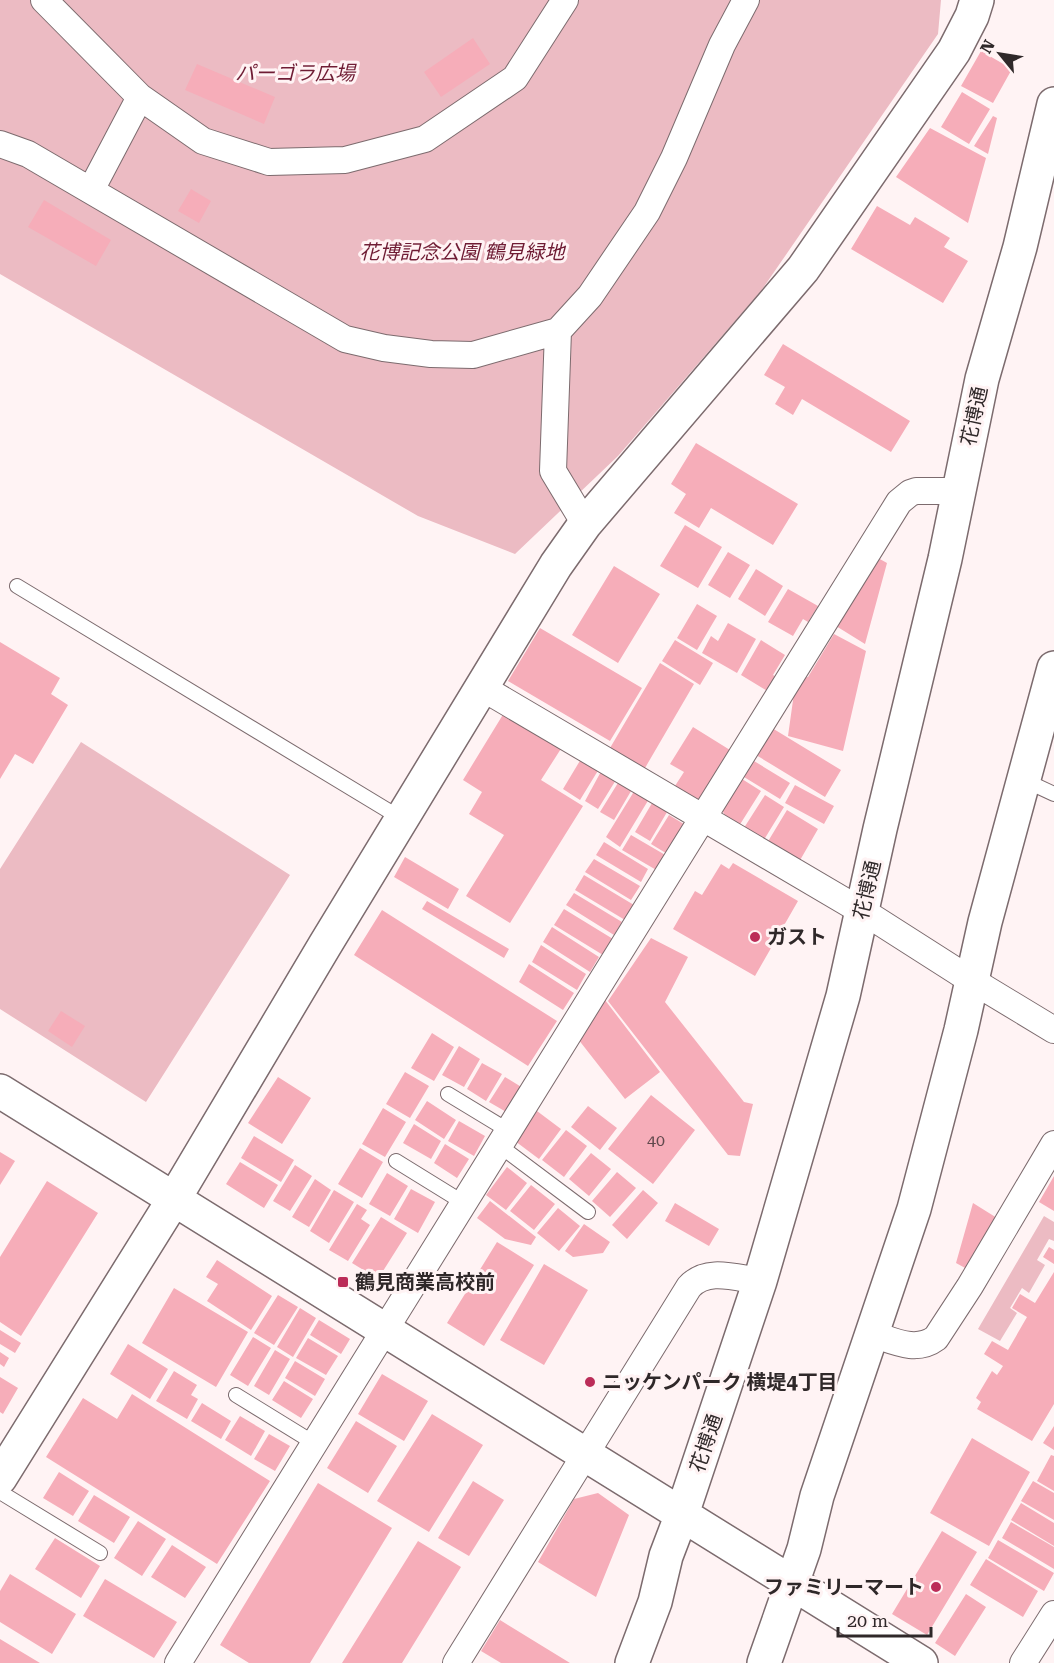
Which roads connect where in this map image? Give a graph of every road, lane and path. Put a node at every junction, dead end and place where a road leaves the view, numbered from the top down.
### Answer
1 (44, 0) edge
2 (565, 0) edge
3 (746, 0) edge
4 (977, 0) edge
5 (140, 97) junction
6 (1054, 104) edge
7 (0, 144) edge
8 (91, 190) junction
9 (558, 331) junction
10 (958, 491) junction
11 (585, 524) junction
12 (17, 586) dead end
13 (1052, 678) edge
14 (481, 687) junction
15 (1022, 779) junction
16 (1054, 794) edge
17 (704, 817) junction
18 (402, 819) junction
19 (862, 912) junction
20 (973, 981) junction
21 (1054, 1030) edge
22 (0, 1092) edge
23 (448, 1094) dead end
24 (504, 1138) junction
25 (1054, 1144) edge
26 (396, 1161) dead end
27 (174, 1199) junction
28 (464, 1203) junction
29 (588, 1212) dead end
30 (760, 1281) junction
31 (384, 1329) junction
32 (872, 1334) junction
33 (236, 1395) dead end
34 (314, 1443) junction
35 (586, 1454) junction
36 (0, 1478) edge
37 (0, 1492) edge
38 (682, 1514) junction
39 (100, 1553) dead end
40 (792, 1582) junction
41 (1054, 1614) edge
42 (178, 1663) edge
43 (456, 1663) edge
44 (632, 1663) edge
45 (764, 1663) edge
46 (921, 1663) edge
47 (1023, 1663) edge

1 - 5 street
2 - 5 street
3 - 9 street
4 - 11 street
5 - 8 street
6 - 10 street, 花博通
7 - 8 street
8 - 9 street
9 - 11 street
10 - 17 street
10 - 19 street, 花博通
11 - 14 street
12 - 18 lane
13 - 15 street
14 - 17 street
14 - 18 street
15 - 16 lane
15 - 20 street
17 - 19 street
17 - 24 street
18 - 27 street
19 - 20 street
19 - 30 street, 花博通
20 - 21 street
20 - 32 street
22 - 27 street
23 - 24 lane
24 - 28 street
24 - 29 lane
25 - 32 street
26 - 28 lane
27 - 31 street
27 - 36 street
28 - 31 street
30 - 35 street
30 - 38 street, 花博通
31 - 34 street
31 - 35 street
32 - 40 street
33 - 34 lane
34 - 42 street
35 - 38 street
35 - 43 street
37 - 39 lane
38 - 40 street
38 - 44 street, 花博通
40 - 45 street
40 - 46 street
41 - 47 street

